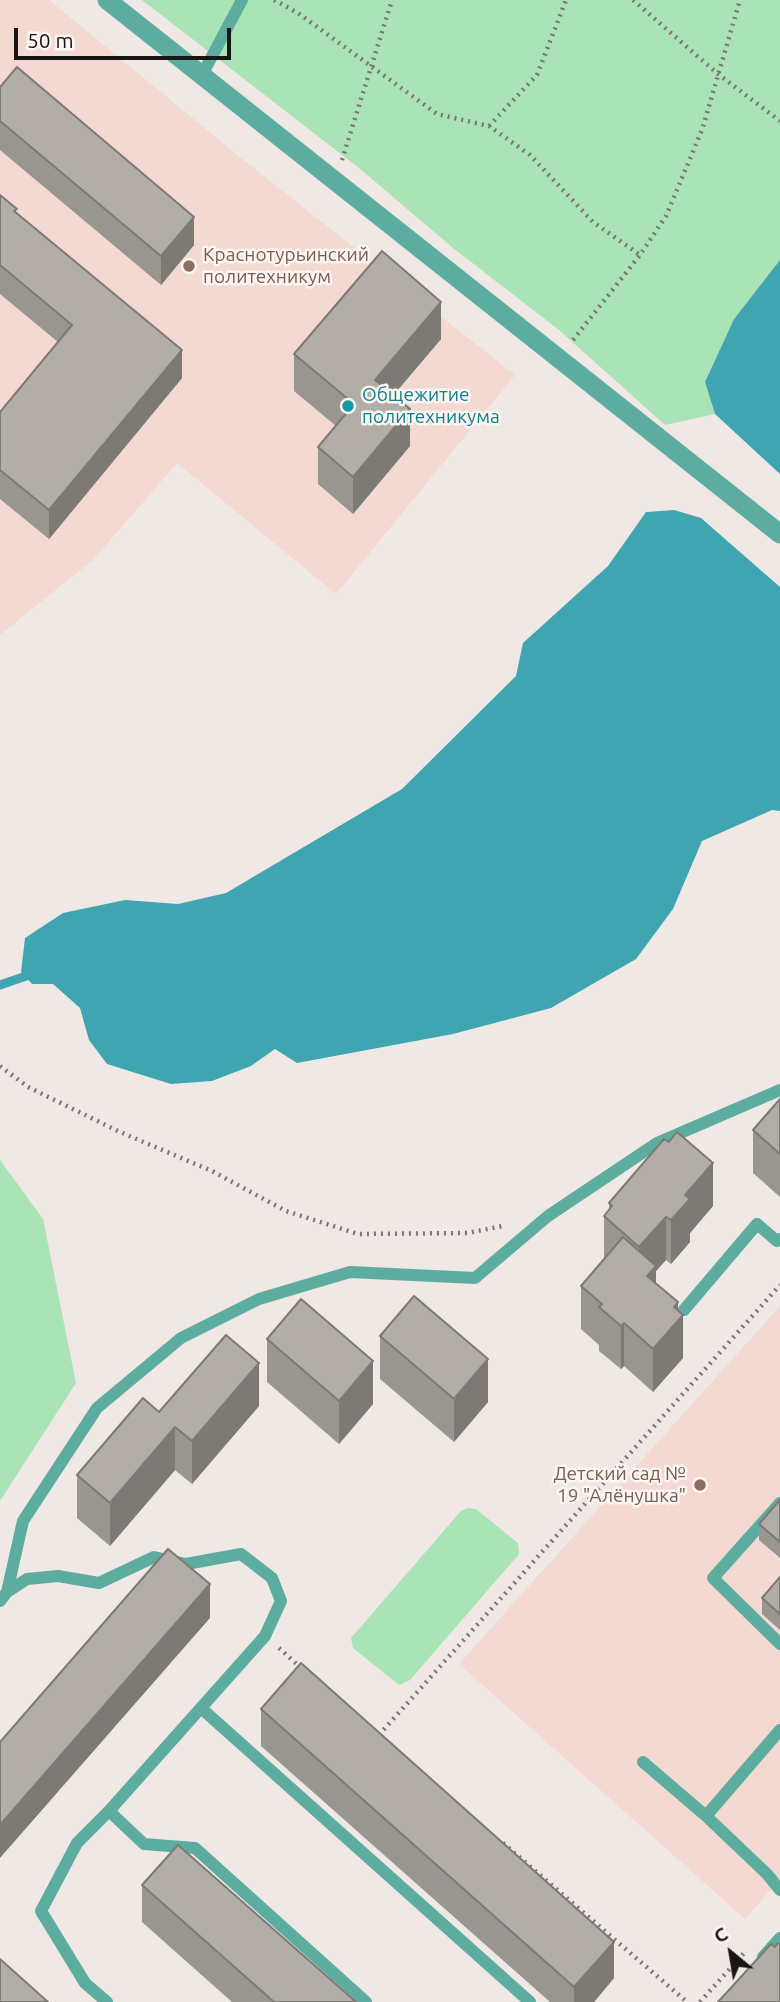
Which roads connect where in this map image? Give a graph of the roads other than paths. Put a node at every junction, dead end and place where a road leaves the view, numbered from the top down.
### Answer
1 (107, 0) edge
2 (242, 0) edge
3 (202, 75) junction
4 (780, 534) edge
5 (780, 1090) edge
6 (780, 1239) edge
7 (684, 1310) dead end
8 (780, 1503) edge
9 (3, 1596) edge
10 (780, 1644) edge
11 (201, 1707) junction
12 (780, 1730) edge
13 (643, 1762) dead end
14 (109, 1811) junction
15 (706, 1816) junction
16 (780, 1890) edge
17 (780, 1938) edge
18 (756, 1965) edge
19 (107, 2002) edge
20 (366, 2002) edge
21 (530, 2002) edge

1 - 3 street
2 - 3 lane
3 - 4 street
5 - 9 lane
6 - 7 lane
8 - 10 lane
9 - 11 lane
11 - 14 lane
11 - 21 lane
12 - 15 lane
13 - 15 lane
14 - 19 lane
14 - 20 lane
15 - 16 lane
17 - 18 lane

